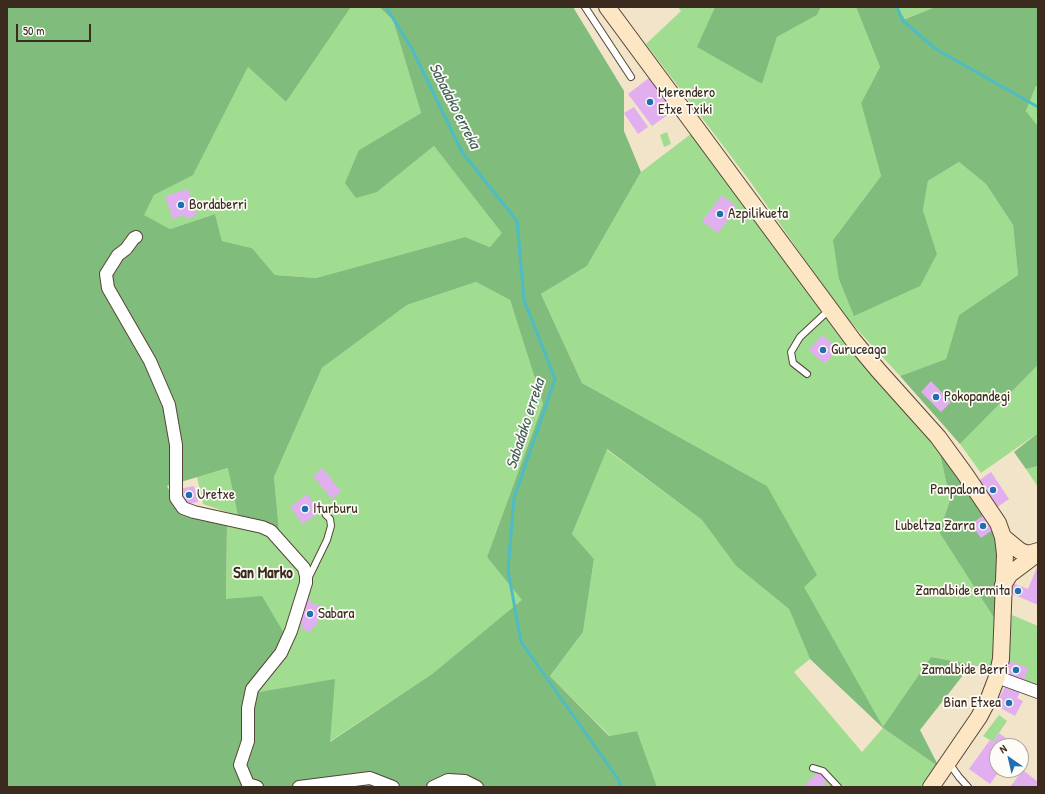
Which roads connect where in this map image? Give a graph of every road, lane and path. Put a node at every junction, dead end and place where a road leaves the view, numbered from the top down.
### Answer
1 (585, 7) edge
2 (608, 7) edge
3 (631, 77) dead end
4 (136, 237) dead end
5 (830, 309) junction
6 (807, 374) dead end
7 (326, 515) dead end
8 (1003, 537) junction
9 (1035, 553) edge
10 (1004, 578) junction
11 (306, 583) junction
12 (997, 677) junction
13 (1038, 692) edge
14 (948, 762) junction
15 (813, 768) dead end
16 (257, 787) edge
17 (300, 787) edge
18 (393, 787) edge
19 (433, 787) edge
20 (477, 787) edge
21 (838, 787) edge
22 (931, 787) edge
23 (968, 787) edge

1 - 3 lane
2 - 5 street
4 - 11 street
5 - 6 lane
5 - 8 street
7 - 11 lane
8 - 9 street
8 - 10 street
9 - 10 street
10 - 12 street
11 - 16 street
12 - 13 street
12 - 14 street
14 - 22 street
14 - 23 lane
15 - 21 lane
17 - 18 street
19 - 20 street

